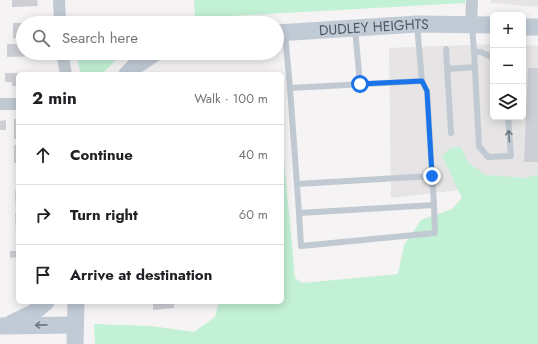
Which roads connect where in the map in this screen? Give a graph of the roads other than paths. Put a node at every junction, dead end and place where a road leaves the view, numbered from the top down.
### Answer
1 (59, 0) edge
2 (472, 0) edge
3 (60, 16) edge
4 (417, 24) junction
5 (471, 24) junction
6 (490, 25) edge
7 (526, 26) edge
8 (538, 27) edge
9 (355, 29) junction
10 (284, 33) edge
11 (446, 49) dead end
12 (284, 51) edge
13 (474, 52) junction
14 (490, 56) edge
15 (63, 60) edge
16 (144, 60) edge
17 (475, 67) junction
18 (448, 69) junction
19 (66, 72) edge
20 (129, 72) edge
21 (422, 81) junction
22 (360, 84) junction
23 (290, 88) junction
24 (0, 104) edge
25 (16, 104) edge
26 (508, 120) edge
27 (451, 133) dead end
28 (432, 176) junction
29 (297, 184) junction
30 (434, 204) junction
31 (299, 213) junction
32 (43, 304) edge
33 (76, 304) edge
34 (75, 325) junction
35 (3, 326) edge
36 (75, 343) edge

1 - 3 street
2 - 5 street
4 - 5 main road, DUDLEY HEIGHTS
4 - 9 main road, DUDLEY HEIGHTS
4 - 21 lane
5 - 6 main road, DUDLEY HEIGHTS
5 - 13 lane
7 - 8 main road
9 - 10 main road, DUDLEY HEIGHTS
9 - 22 lane
11 - 18 lane
12 - 23 lane
13 - 14 lane
13 - 17 lane
15 - 19 street
16 - 20 main road
17 - 18 lane
17 -> 26 lane
18 - 27 lane
21 - 22 lane
21 - 28 lane
22 - 23 lane
23 - 29 lane
24 - 25 street
28 - 29 lane
28 - 30 lane
29 - 31 lane
30 - 31 lane
30 - 31 lane
32 - 35 main road
33 - 34 main road
34 -> 35 main road
34 - 36 main road

